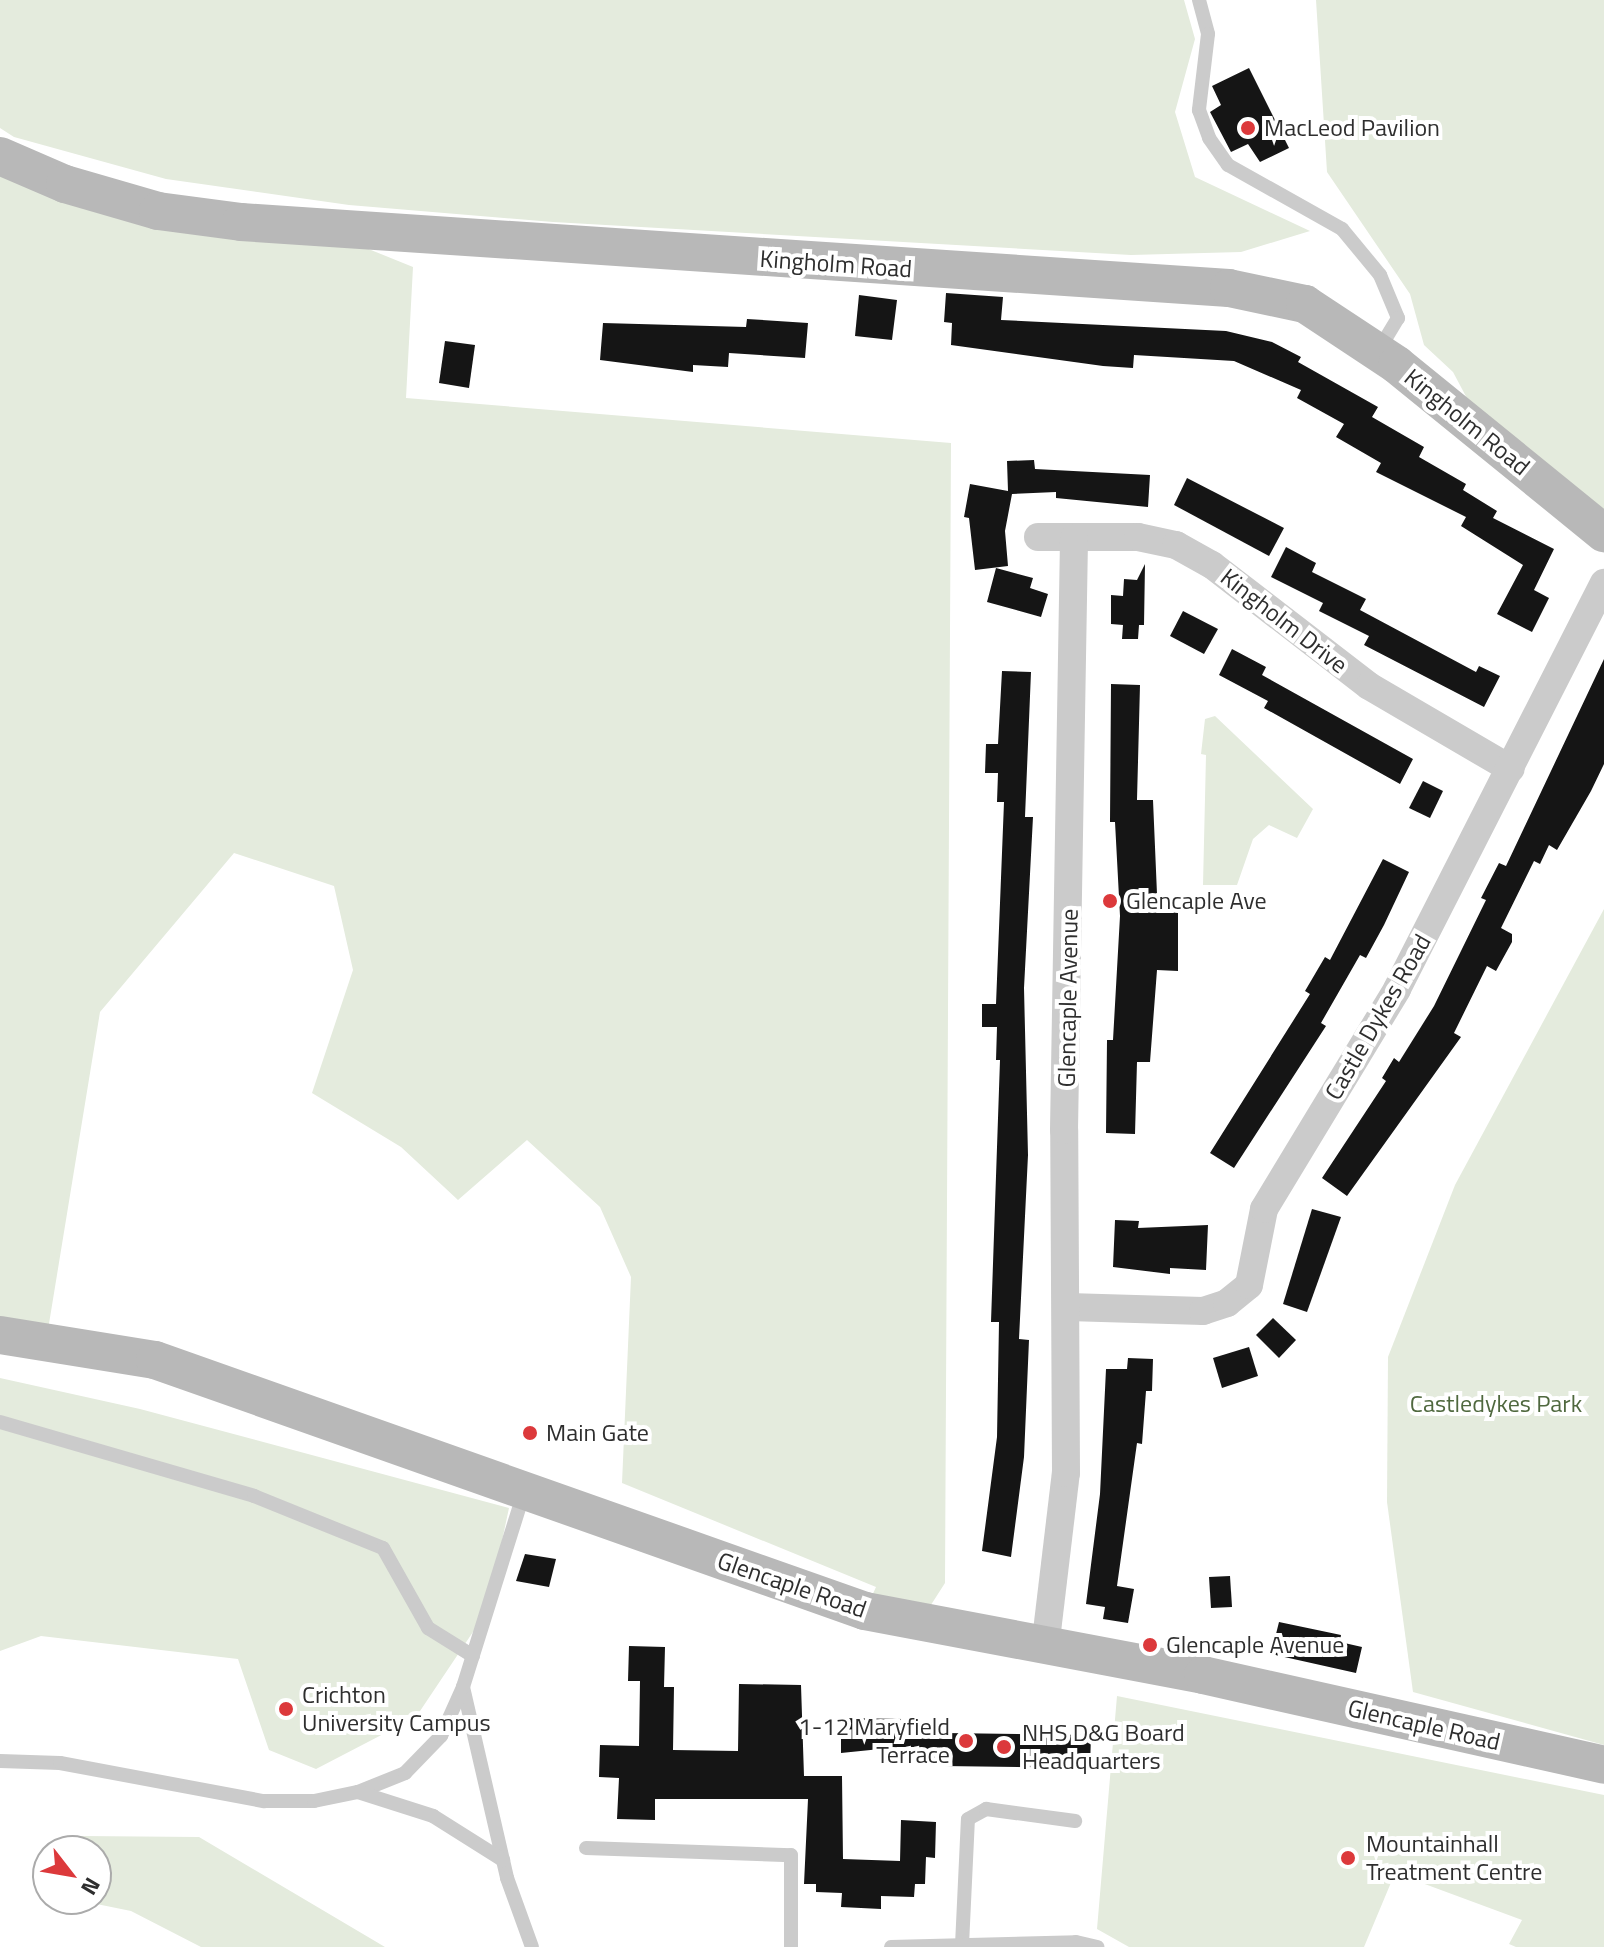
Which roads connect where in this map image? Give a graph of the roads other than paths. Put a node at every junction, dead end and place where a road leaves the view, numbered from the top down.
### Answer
1 (1199, 0) edge
2 (0, 156) edge
3 (1379, 351) junction
4 (1604, 533) edge
5 (1038, 537) dead end
6 (1074, 538) junction
7 (1604, 583) edge
8 (1511, 769) junction
9 (1068, 1307) junction
10 (0, 1335) edge
11 (0, 1422) edge
12 (524, 1492) junction
13 (1045, 1648) junction
14 (473, 1656) junction
15 (463, 1687) junction
16 (0, 1761) edge
17 (1604, 1765) edge
18 (358, 1792) junction
19 (1075, 1821) dead end
20 (586, 1848) dead end
21 (503, 1860) junction
22 (962, 1945) junction
23 (532, 1947) edge
24 (791, 1947) edge
25 (891, 1947) edge
26 (1097, 1947) edge

1 - 3 lane
2 - 3 main road, Kingholm Road
3 - 4 main road, Kingholm Road
5 - 6 street, Kingholm Drive
6 - 8 street, Kingholm Drive
6 - 9 street, Glencaple Avenue
7 - 8 street, Castle Dykes Road
8 - 9 street, Castle Dykes Road
9 - 13 street, Glencaple Avenue
10 - 12 main road, Glencaple Road
11 - 14 lane
12 - 13 main road, Glencaple Road
12 - 14 lane
13 - 17 main road, Glencaple Road
14 - 15 lane
15 - 18 lane
15 - 21 lane
16 - 18 lane
18 - 21 lane
19 - 22 lane
20 - 24 lane
21 - 23 lane
22 - 25 lane
22 - 26 lane

